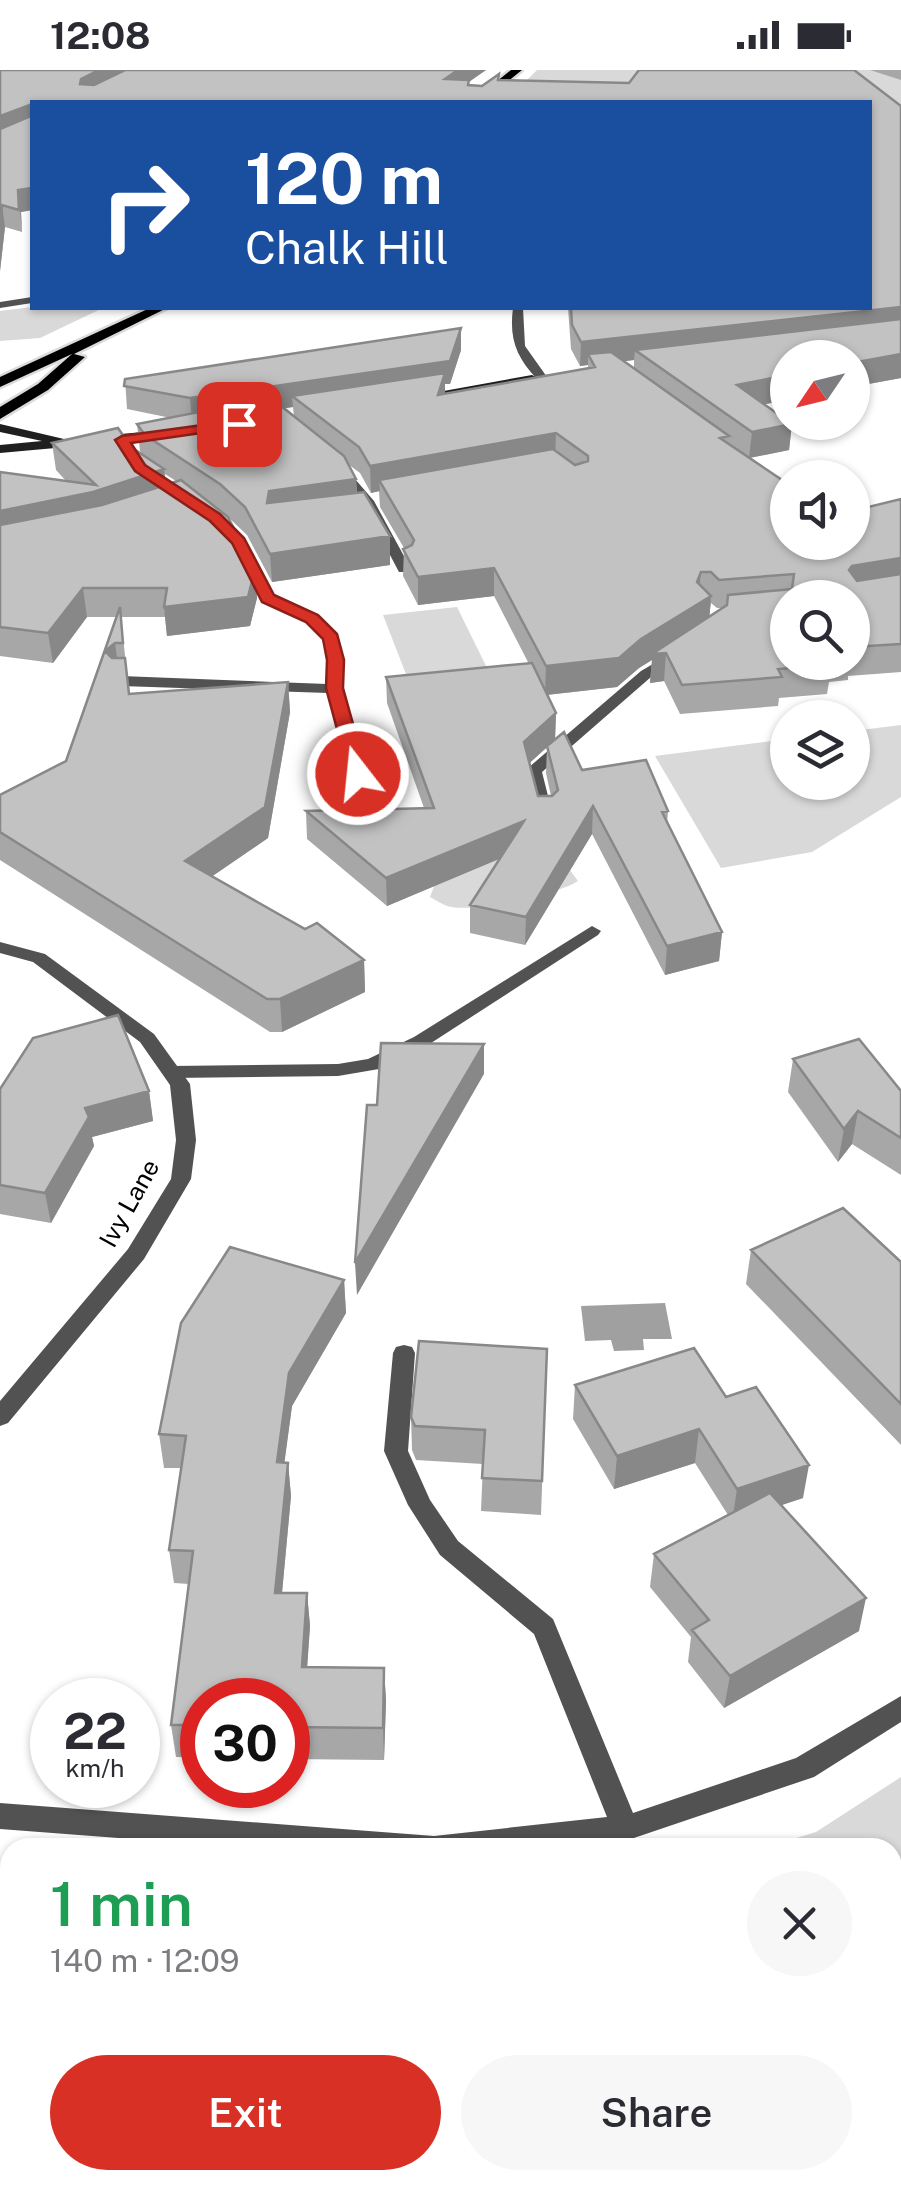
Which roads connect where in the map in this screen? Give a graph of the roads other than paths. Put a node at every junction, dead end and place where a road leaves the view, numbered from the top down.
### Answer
1 (518, 70) edge
2 (479, 100) edge
3 (30, 300) edge
4 (0, 305) edge
5 (156, 310) edge
6 (518, 310) edge
7 (102, 338) junction
8 (558, 375) edge
9 (541, 377) junction
10 (0, 382) edge
11 (413, 397) edge
12 (0, 414) edge
13 (0, 428) edge
14 (180, 432) edge
15 (66, 444) junction
16 (0, 449) edge
17 (323, 455) edge
18 (384, 498) edge
19 (370, 506) junction
20 (354, 514) edge
21 (238, 541) edge
22 (404, 569) edge
23 (688, 646) edge
24 (121, 681) edge
25 (334, 688) junction
26 (358, 774) dead end
27 (545, 816) edge
28 (592, 930) dead end
29 (0, 947) edge
30 (171, 1072) junction
31 (404, 1353) dead end
32 (0, 1417) edge
33 (901, 1708) edge
34 (0, 1816) edge
35 (625, 1828) junction
36 (298, 1838) edge
37 (530, 1838) edge

1 - 2 main road
3 - 4 street
5 - 7 main road
6 - 9 street
7 - 10 main road
7 - 12 main road
8 - 9 street
9 - 11 street
13 - 15 street
14 - 15 street
15 - 16 street
17 - 19 street
18 - 19 street
19 - 20 street
19 - 22 street
21 - 25 street
23 - 27 street
24 - 25 street
25 - 26 street
28 - 30 street
29 - 30 street, Ivy Lane
30 - 32 street, Ivy Lane
31 - 35 street
33 - 35 street
34 - 36 street
35 - 37 street

